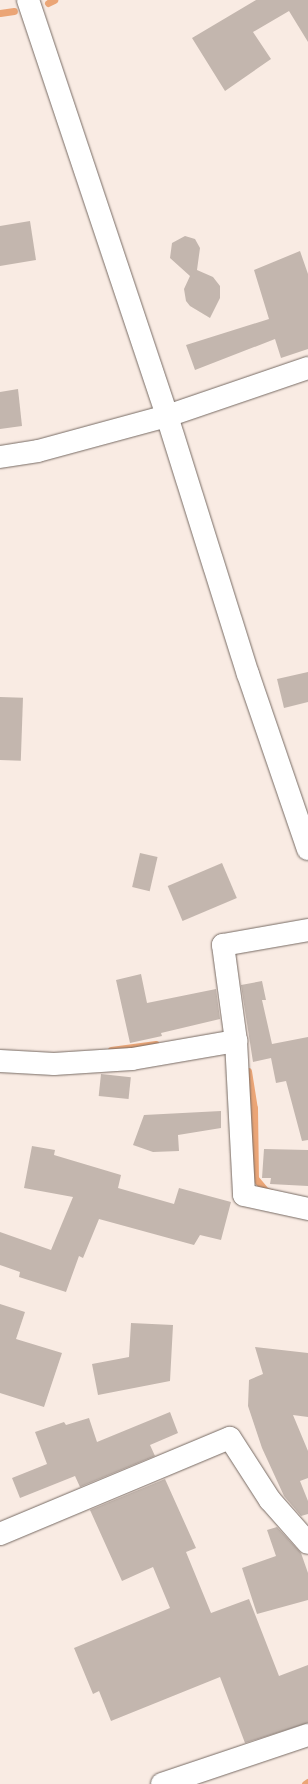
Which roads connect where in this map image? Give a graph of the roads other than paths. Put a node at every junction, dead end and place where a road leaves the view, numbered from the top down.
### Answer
1 (28, 0) edge
2 (308, 368) edge
3 (167, 416) junction
4 (0, 457) edge
5 (308, 849) edge
6 (308, 930) edge
7 (236, 1042) junction
8 (0, 1061) edge
9 (308, 1209) edge
10 (0, 1534) edge
11 (308, 1543) edge
12 (308, 1735) edge
13 (162, 1784) edge

1 - 3 street
2 - 3 street
3 - 4 street
3 - 5 street
6 - 7 street
7 - 8 street
7 - 9 street
10 - 11 street
12 - 13 street

